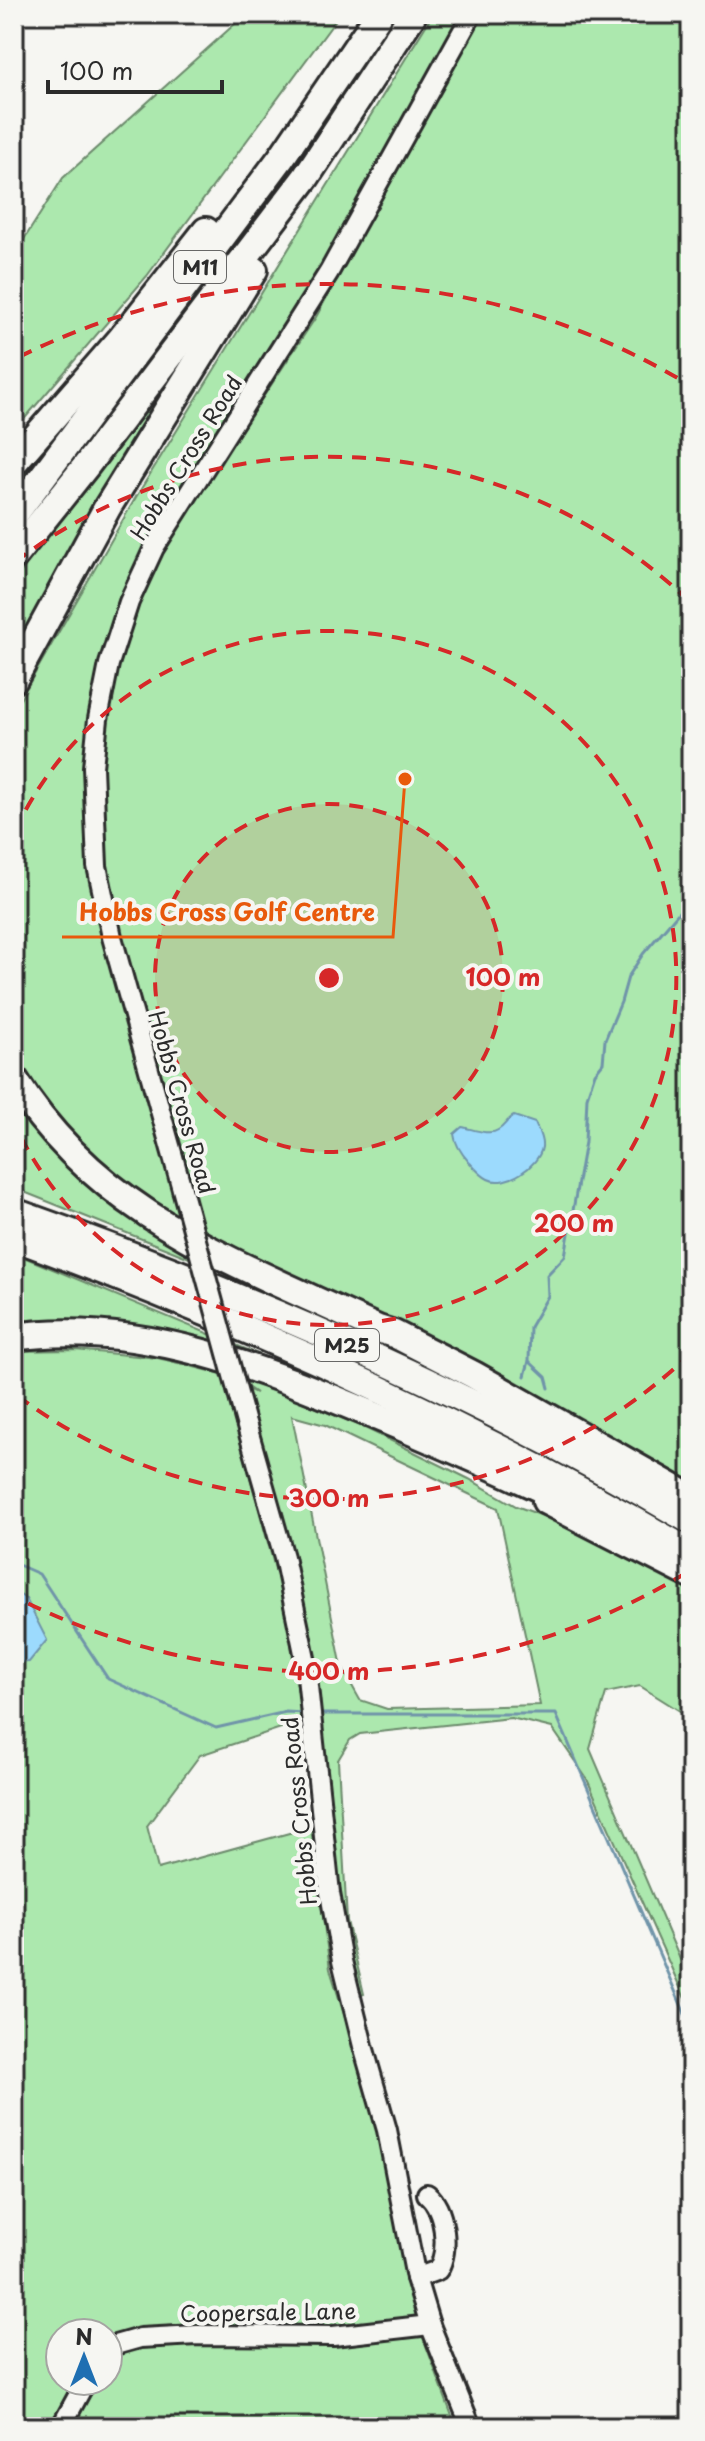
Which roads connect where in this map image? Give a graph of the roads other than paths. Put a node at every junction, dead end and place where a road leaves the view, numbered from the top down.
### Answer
1 (373, 14) edge
2 (379, 14) edge
3 (413, 14) edge
4 (472, 14) edge
5 (306, 177) junction
6 (14, 462) edge
7 (14, 515) edge
8 (14, 556) edge
9 (14, 679) edge
10 (14, 1079) edge
11 (14, 1212) edge
12 (14, 1237) edge
13 (14, 1337) edge
14 (378, 1417) junction
15 (679, 1503) edge
16 (691, 1521) edge
17 (663, 1537) junction
18 (691, 1553) edge
19 (691, 1575) edge
20 (427, 2194) dead end
21 (416, 2278) junction
22 (430, 2325) junction
23 (124, 2342) edge
24 (77, 2397) edge
25 (61, 2427) edge
26 (471, 2427) edge

1 - 6 highway
2 - 7 highway, M11
3 - 5 highway, M11
4 - 21 street, Hobbs Cross Road, bridge
5 - 8 highway, M11
5 - 9 highway
10 - 15 highway, M25
11 - 15 highway, M25
12 - 17 highway, M25
13 - 14 highway
14 - 17 highway
14 - 19 highway
15 - 16 highway, M25
17 - 18 highway, M25
20 - 21 street
21 - 22 street, Hobbs Cross Road
22 - 23 street, Coopersale Lane
22 - 26 street, Hobbs Cross Road
24 - 25 street

